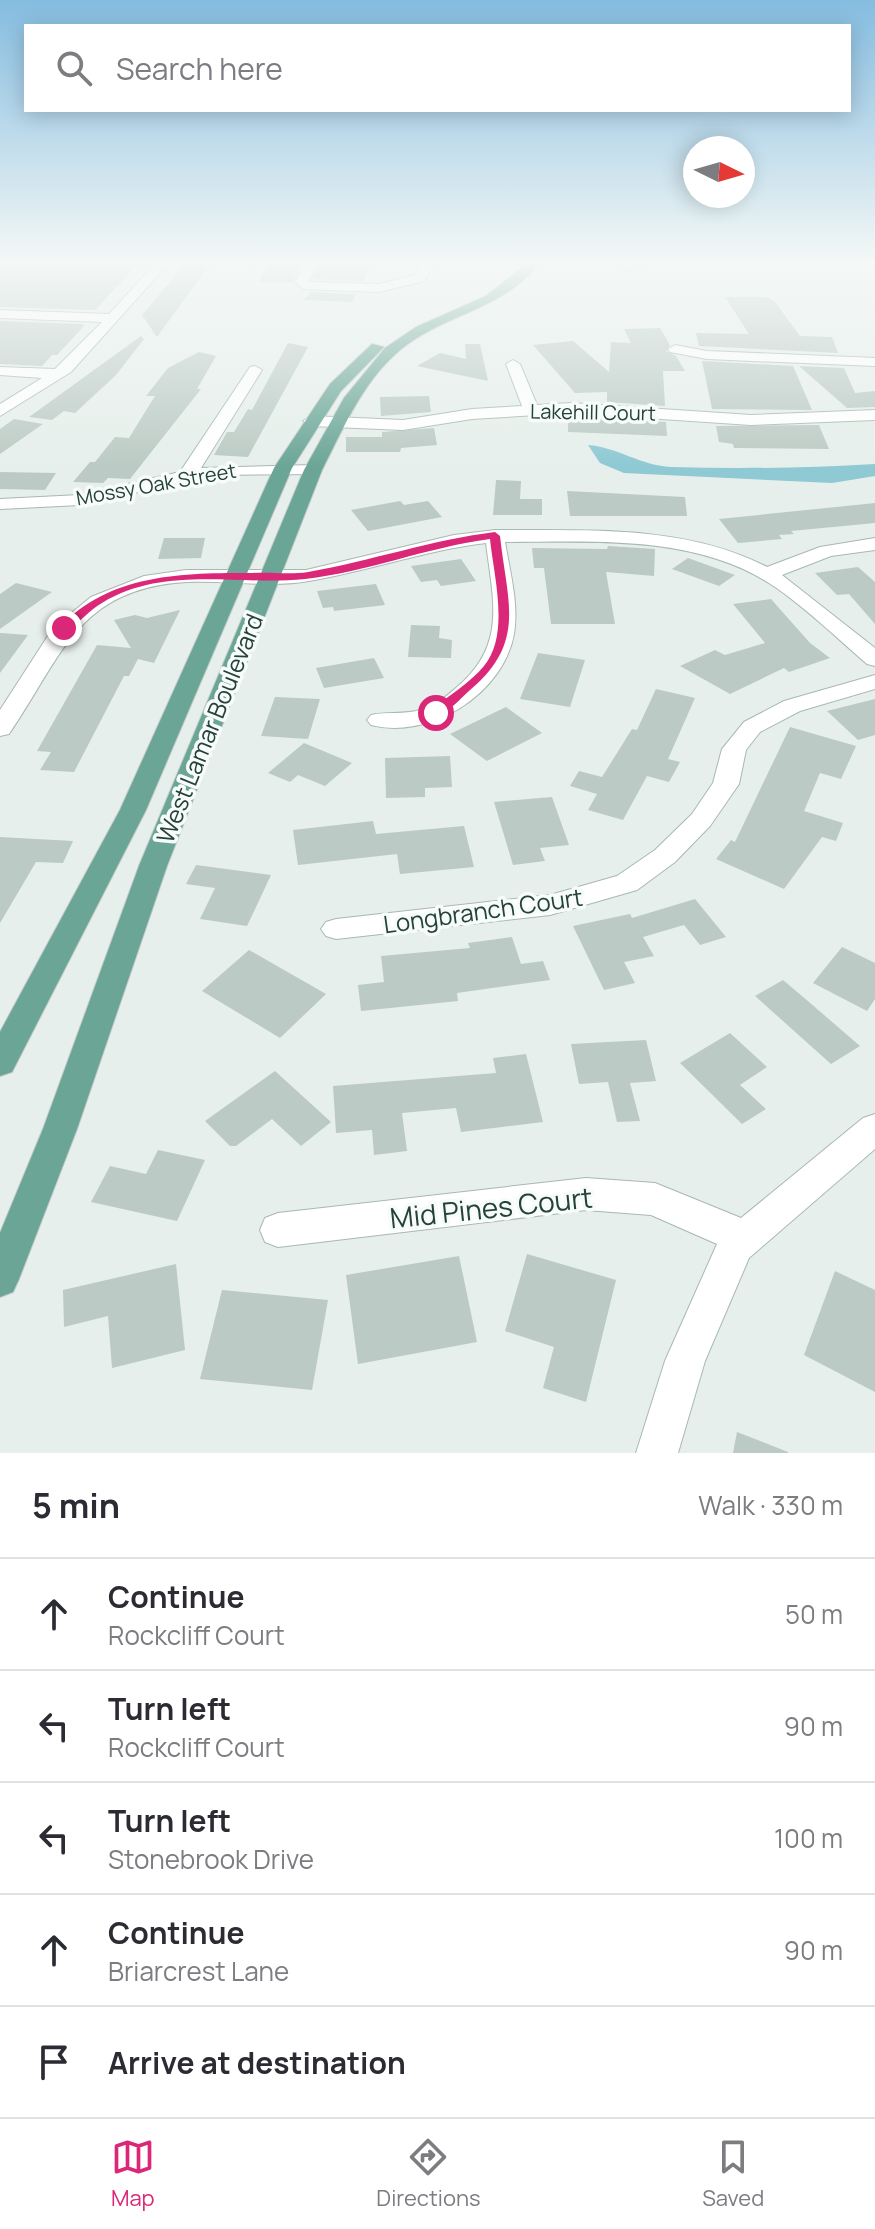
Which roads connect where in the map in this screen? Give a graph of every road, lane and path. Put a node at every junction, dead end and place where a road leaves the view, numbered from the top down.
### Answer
1 (97, 332) edge
2 (398, 332) edge
3 (420, 332) edge
4 (675, 349) dead end
5 (875, 362) edge
6 (513, 364) dead end
7 (255, 370) dead end
8 (0, 371) edge
9 (59, 374) junction
10 (531, 410) junction
11 (0, 411) edge
12 (875, 415) edge
13 (311, 421) junction
14 (338, 423) junction
15 (283, 468) junction
16 (313, 470) junction
17 (188, 474) junction
18 (0, 504) edge
19 (495, 536) junction
20 (875, 544) edge
21 (766, 574) junction
22 (236, 575) junction
23 (270, 578) junction
24 (875, 659) edge
25 (875, 682) edge
26 (379, 720) dead end
27 (0, 729) edge
28 (336, 929) dead end
29 (0, 1063) edge
30 (875, 1128) edge
31 (278, 1230) dead end
32 (746, 1236) junction
33 (0, 1279) edge
34 (657, 1453) edge

1 - 9 street
2 - 13 main road, West Lamar Boulevard
3 - 14 main road, West Lamar Boulevard
4 - 5 street
6 - 10 street
7 - 17 street
8 - 9 street
9 - 11 street
10 - 12 street, Lakehill Court
10 - 14 street, Lakehill Court
13 - 14 street, Lakehill Court
13 - 15 main road, West Lamar Boulevard
14 - 16 main road, West Lamar Boulevard
15 - 16 street, Mossy Oak Street
15 - 17 street, Mossy Oak Street
15 - 22 main road, West Lamar Boulevard
16 - 23 main road, West Lamar Boulevard
17 - 18 street, Mossy Oak Street
19 - 21 street
19 - 23 street
19 - 26 street
20 - 21 street
21 - 24 street
22 - 23 street
22 - 27 street
22 - 29 main road, West Lamar Boulevard
23 - 33 main road, West Lamar Boulevard
25 - 28 street, Longbranch Court
30 - 32 street
31 - 32 street, Mid Pines Court
32 - 34 street

